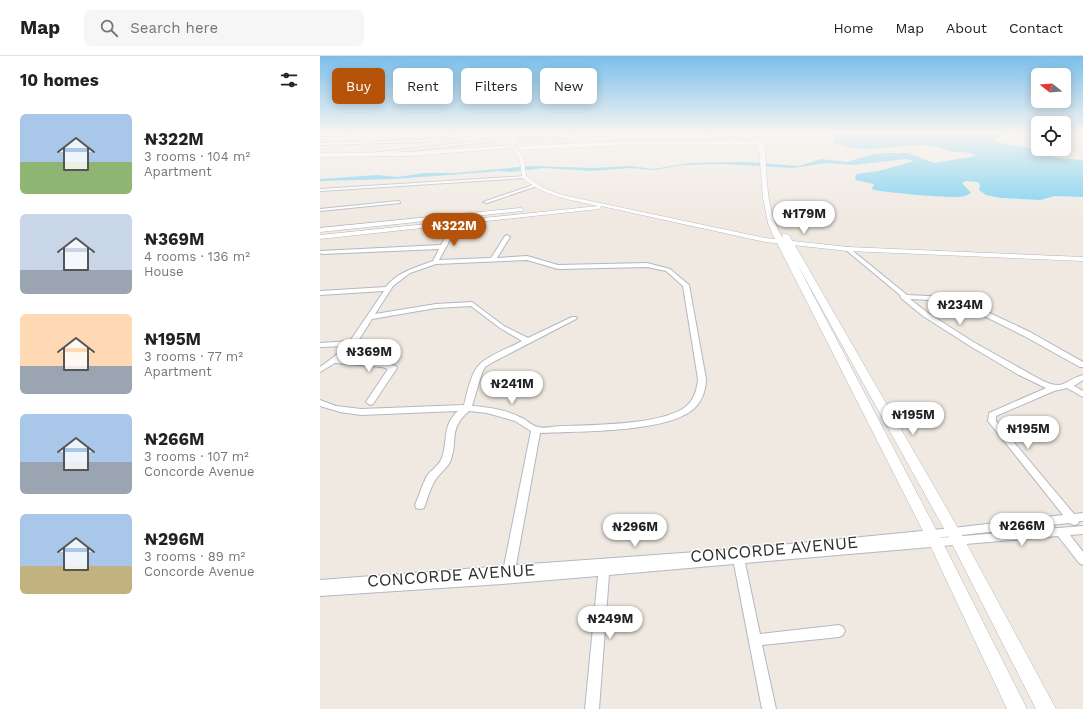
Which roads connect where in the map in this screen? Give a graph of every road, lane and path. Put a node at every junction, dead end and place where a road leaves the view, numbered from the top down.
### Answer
1 (520, 162) edge
2 (765, 162) edge
3 (523, 172) junction
4 (535, 186) junction
5 (320, 190) edge
6 (398, 202) dead end
7 (485, 202) dead end
8 (590, 203) junction
9 (608, 206) junction
10 (320, 210) edge
11 (456, 223) junction
12 (320, 230) edge
13 (320, 237) edge
14 (507, 237) dead end
15 (786, 242) junction
16 (444, 247) junction
17 (848, 249) junction
18 (322, 252) dead end
19 (493, 259) junction
20 (1083, 259) edge
21 (435, 262) junction
22 (387, 289) junction
23 (320, 293) edge
24 (903, 297) junction
25 (369, 317) junction
26 (574, 318) dead end
27 (528, 341) junction
28 (352, 343) junction
29 (320, 345) edge
30 (334, 361) junction
31 (1083, 365) edge
32 (320, 370) edge
33 (1083, 377) edge
34 (1068, 385) junction
35 (1053, 388) junction
36 (1083, 395) edge
37 (370, 402) dead end
38 (320, 403) edge
39 (467, 408) junction
40 (536, 430) junction
41 (420, 505) dead end
42 (1078, 518) edge
43 (1082, 530) edge
44 (1061, 532) junction
45 (955, 537) junction
46 (933, 539) junction
47 (739, 556) junction
48 (1083, 560) edge
49 (604, 570) junction
50 (508, 572) junction
51 (320, 584) edge
52 (320, 591) edge
53 (839, 632) dead end
54 (755, 640) junction
55 (592, 709) edge
56 (769, 709) edge
57 (1017, 709) edge
58 (1046, 709) edge

1 - 3 street
2 - 15 main road
3 - 4 street
3 - 5 street
4 - 7 street
4 - 8 street
6 - 10 street
8 - 9 street
8 - 12 street
9 - 11 street
9 - 15 street
11 - 13 street
11 - 16 street
14 - 19 street
15 - 17 street
15 - 45 main road
15 - 46 main road
16 - 18 street
16 - 21 street
17 - 20 street
17 - 24 street
19 - 21 street
19 - 40 street
21 - 22 street
22 - 23 street
22 - 25 street
24 - 31 street
24 - 35 street
25 - 27 street
25 - 28 street
26 - 27 street
27 - 39 street
28 - 29 street
28 - 30 street
30 - 32 street
30 - 37 street
33 - 34 street
34 - 35 street
34 - 36 street
35 - 42 street
38 - 39 street
39 - 40 street
39 - 41 street
40 - 50 street
42 - 43 street
42 - 45 street, CONCORDE AVENUE
43 - 44 street, CONCORDE AVENUE
44 - 45 street, CONCORDE AVENUE
44 - 48 street
45 - 46 street, CONCORDE AVENUE
45 - 58 main road
46 - 47 street, CONCORDE AVENUE
46 - 57 main road
47 - 49 street, CONCORDE AVENUE
47 - 50 street, CONCORDE AVENUE
47 - 54 street
49 - 52 street, CONCORDE AVENUE
49 - 55 street
50 - 51 street, CONCORDE AVENUE
53 - 54 street
54 - 56 street

